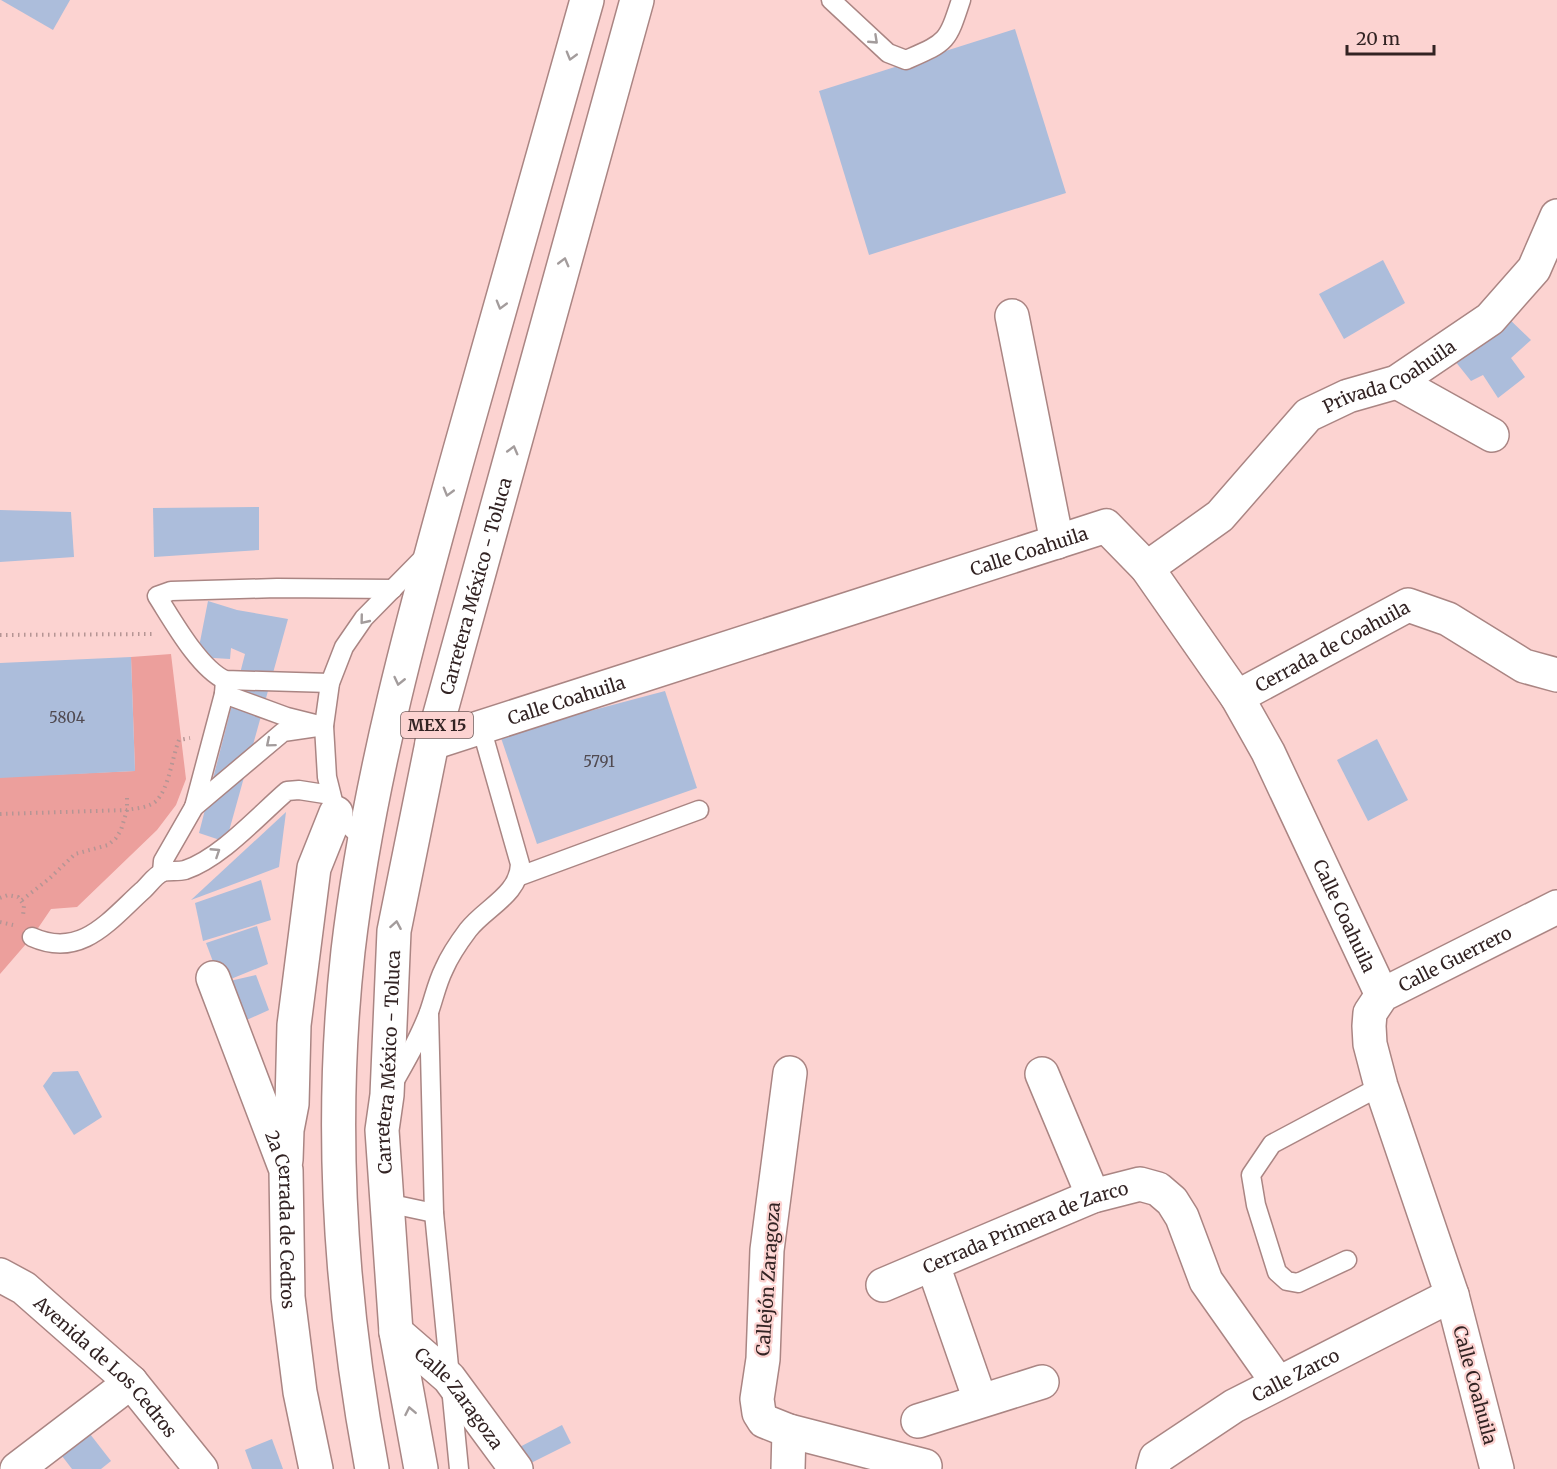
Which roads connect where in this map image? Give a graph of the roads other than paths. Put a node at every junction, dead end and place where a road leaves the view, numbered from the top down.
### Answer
1 (587, 0) edge
2 (637, 0) edge
3 (831, 0) edge
4 (961, 0) edge
5 (1557, 216) edge
6 (1012, 316) dead end
7 (1397, 382) junction
8 (1492, 435) dead end
9 (1058, 542) junction
10 (433, 547) junction
11 (1147, 568) junction
12 (393, 589) junction
13 (1557, 675) edge
14 (330, 683) junction
15 (225, 687) junction
16 (1237, 697) junction
17 (324, 726) junction
18 (481, 727) junction
19 (432, 743) junction
20 (334, 804) junction
21 (194, 807) junction
22 (699, 810) dead end
23 (365, 841) junction
24 (162, 873) junction
25 (520, 876) junction
26 (1557, 907) edge
27 (32, 937) dead end
28 (213, 978) dead end
29 (1382, 995) junction
30 (429, 1013) junction
31 (1369, 1026) joint
32 (790, 1072) dead end
33 (1041, 1074) dead end
34 (1381, 1086) junction
35 (387, 1095) junction
36 (286, 1170) junction
37 (1093, 1196) junction
38 (387, 1203) junction
39 (434, 1213) junction
40 (1347, 1260) dead end
41 (933, 1265) junction
42 (0, 1275) edge
43 (884, 1285) dead end
44 (1452, 1295) junction
45 (396, 1332) junction
46 (449, 1378) junction
47 (131, 1382) junction
48 (1042, 1382) dead end
49 (1278, 1383) junction
50 (980, 1400) junction
51 (918, 1421) dead end
52 (789, 1431) junction
53 (925, 1466) dead end
54 (17, 1469) edge
55 (201, 1469) edge
56 (316, 1469) edge
57 (372, 1469) edge
58 (421, 1469) edge
59 (459, 1469) edge
60 (516, 1469) edge
61 (788, 1469) edge
62 (1153, 1469) edge
63 (1497, 1469) edge

1 -> 10 street, MEX 15
19 -> 2 street, Carretera México - Toluca / MEX 15
3 -> 4 lane
5 - 7 street, Privada Coahuila
6 - 9 street
7 - 8 street
7 - 11 street, Privada Coahuila
9 - 11 street, Calle Coahuila
9 - 18 street, Calle Coahuila
10 - 12 lane
10 -> 23 street, MEX 15
11 - 16 street, Calle Coahuila
12 -> 14 lane
12 - 15 lane
13 - 16 street, Cerrada de Coahuila
14 - 15 lane
14 - 17 lane
15 - 17 lane
15 - 21 lane
16 - 29 street, Calle Coahuila
17 - 20 lane
17 -> 21 lane
18 - 19 street, Calle Coahuila
18 - 25 lane
35 -> 19 street, Carretera México - Toluca / MEX 15
20 - 23 lane
24 -> 20 lane
20 - 36 street
21 - 24 lane
22 - 25 lane
23 - 57 street, MEX 15
24 - 27 lane
25 - 30 lane
26 - 29 street, Calle Guerrero
28 - 36 street, 2a Cerrada de Cedros
29 - 31 street, Calle Guerrero
30 - 35 lane
30 - 39 lane
31 - 34 street, Calle Coahuila
32 - 52 street, Callejón Zaragoza
33 - 37 street
34 - 40 lane
34 - 44 street, Calle Coahuila
35 - 38 street, Carretera México - Toluca / MEX 15
36 - 56 street, 2a Cerrada de Cedros
37 - 41 street, Cerrada Primera de Zarco
37 - 49 street, Cerrada Primera de Zarco
38 - 39 lane
38 - 45 street, Carretera México - Toluca / MEX 15
39 - 46 lane
41 - 43 street, Cerrada Primera de Zarco
41 - 50 street
42 - 47 street, Avenida de Los Cedros
44 - 49 street, Calle Zarco
44 - 63 street, Calle Coahuila
45 - 46 street, Calle Zaragoza
58 -> 45 street, Carretera México - Toluca / MEX 15
46 - 59 lane
46 - 60 street, Calle Zaragoza
47 - 54 street
47 - 55 street, Avenida de Los Cedros
48 - 50 street
49 - 62 street, Calle Zarco
50 - 51 street
52 - 53 street
52 - 61 street

